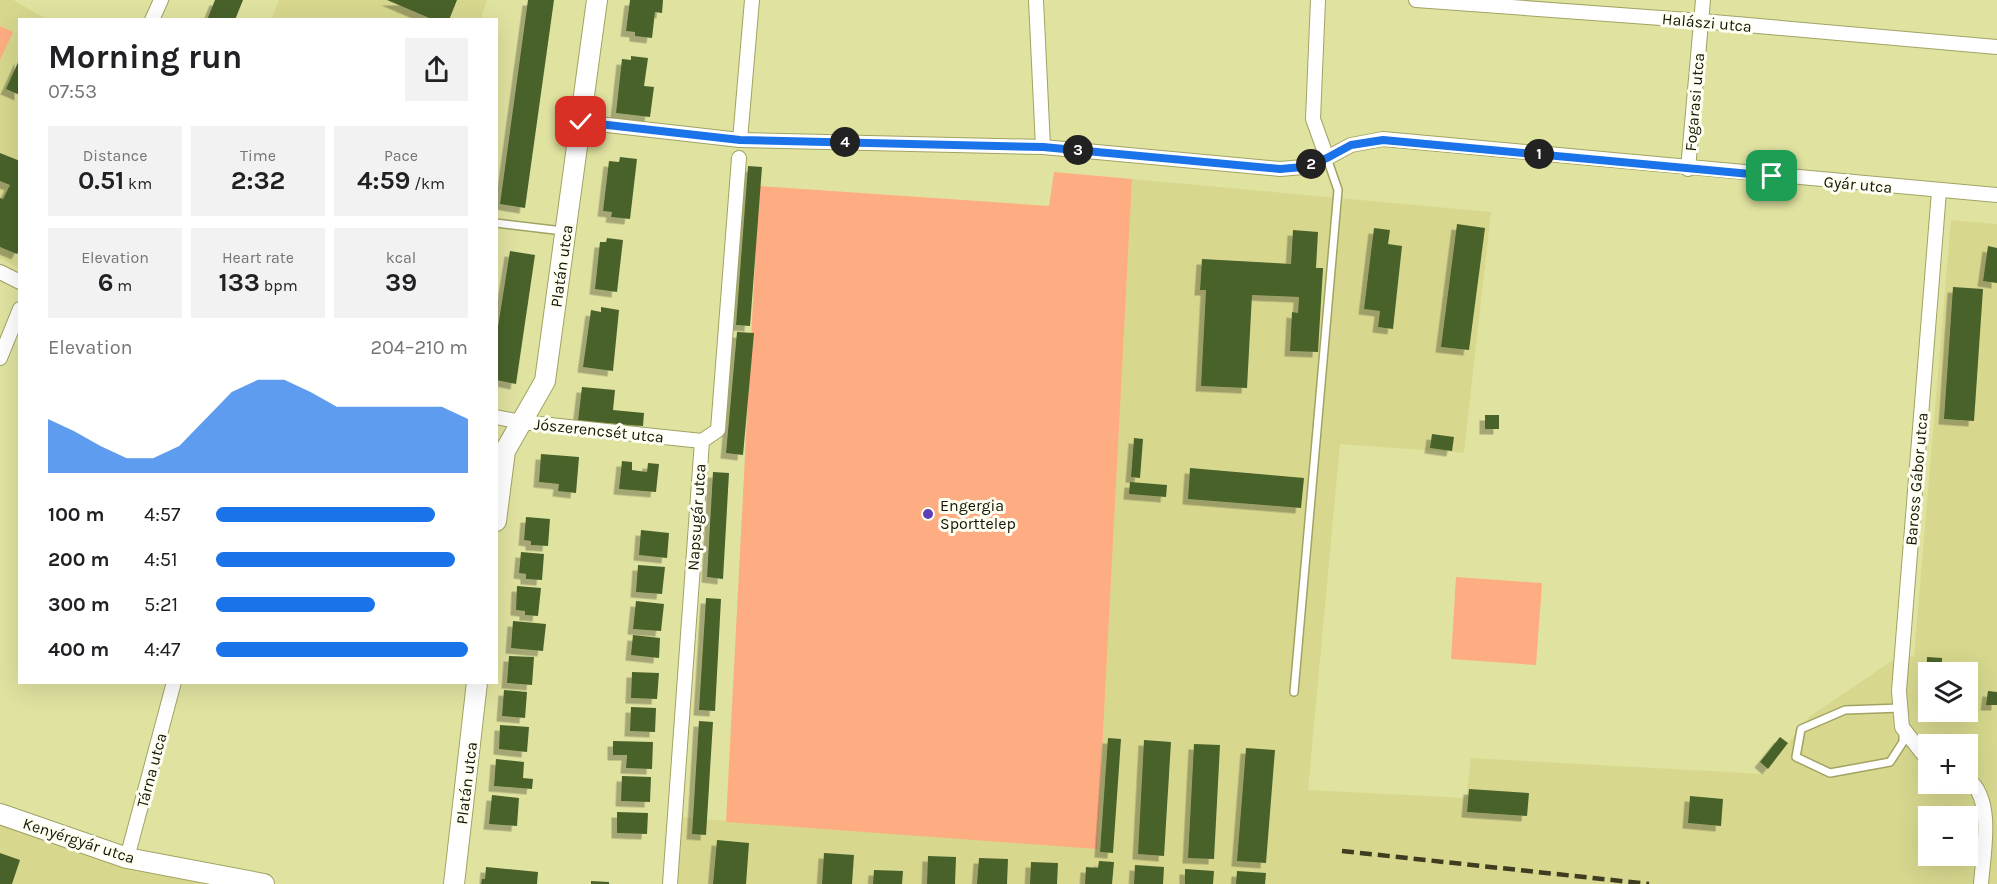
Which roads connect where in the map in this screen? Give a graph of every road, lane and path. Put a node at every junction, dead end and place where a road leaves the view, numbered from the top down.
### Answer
1 (161, 0) edge
2 (597, 0) edge
3 (752, 0) edge
4 (1036, 0) edge
5 (1318, 0) edge
6 (1416, 0) edge
7 (1703, 0) edge
8 (153, 18) edge
9 (1701, 21) junction
10 (1997, 47) edge
11 (581, 122) junction
12 (740, 140) junction
13 (1043, 147) junction
14 (739, 158) dead end
15 (1327, 158) junction
16 (1688, 169) junction
17 (1939, 191) junction
18 (1997, 195) edge
19 (498, 223) edge
20 (566, 231) junction
21 (0, 272) edge
22 (18, 281) edge
23 (18, 314) edge
24 (0, 358) edge
25 (498, 417) edge
26 (521, 422) junction
27 (702, 441) junction
28 (498, 505) edge
29 (173, 684) edge
30 (477, 684) edge
31 (1294, 692) dead end
32 (1901, 708) junction
33 (1902, 727) junction
34 (1918, 748) edge
35 (1978, 792) edge
36 (0, 814) edge
37 (127, 858) junction
38 (264, 884) edge
39 (454, 884) edge
40 (670, 884) edge
41 (1981, 884) edge

1 - 8 street
2 - 11 street, Platán utca
3 - 12 street
4 - 13 street
5 - 15 street
6 - 9 street, Halászi utca
7 - 9 street, Fogarasi utca
9 - 10 street, Halászi utca
9 - 16 street, Fogarasi utca
11 - 12 street, Gyár utca
11 - 20 street, Platán utca
12 - 13 street, Gyár utca
13 - 15 street, Gyár utca
14 - 27 street, Napsugár utca
15 - 16 street, Gyár utca
15 - 31 lane
16 - 17 street, Gyár utca
17 - 18 street, Gyár utca
17 - 32 street, Baross Gábor utca
19 - 20 lane
20 - 26 street, Platán utca
21 - 22 street
23 - 24 street
25 - 26 street, Jószerencsét utca
26 - 27 street, Jószerencsét utca
26 - 28 street, Platán utca
27 - 40 street, Napsugár utca
29 - 37 street, Tárna utca
30 - 39 street, Platán utca
32 - 33 street, Baross Gábor utca
32 - 33 lane
33 - 34 street
35 - 41 street
36 - 37 street, Kenyérgyár utca
37 - 38 street, Kenyérgyár utca

